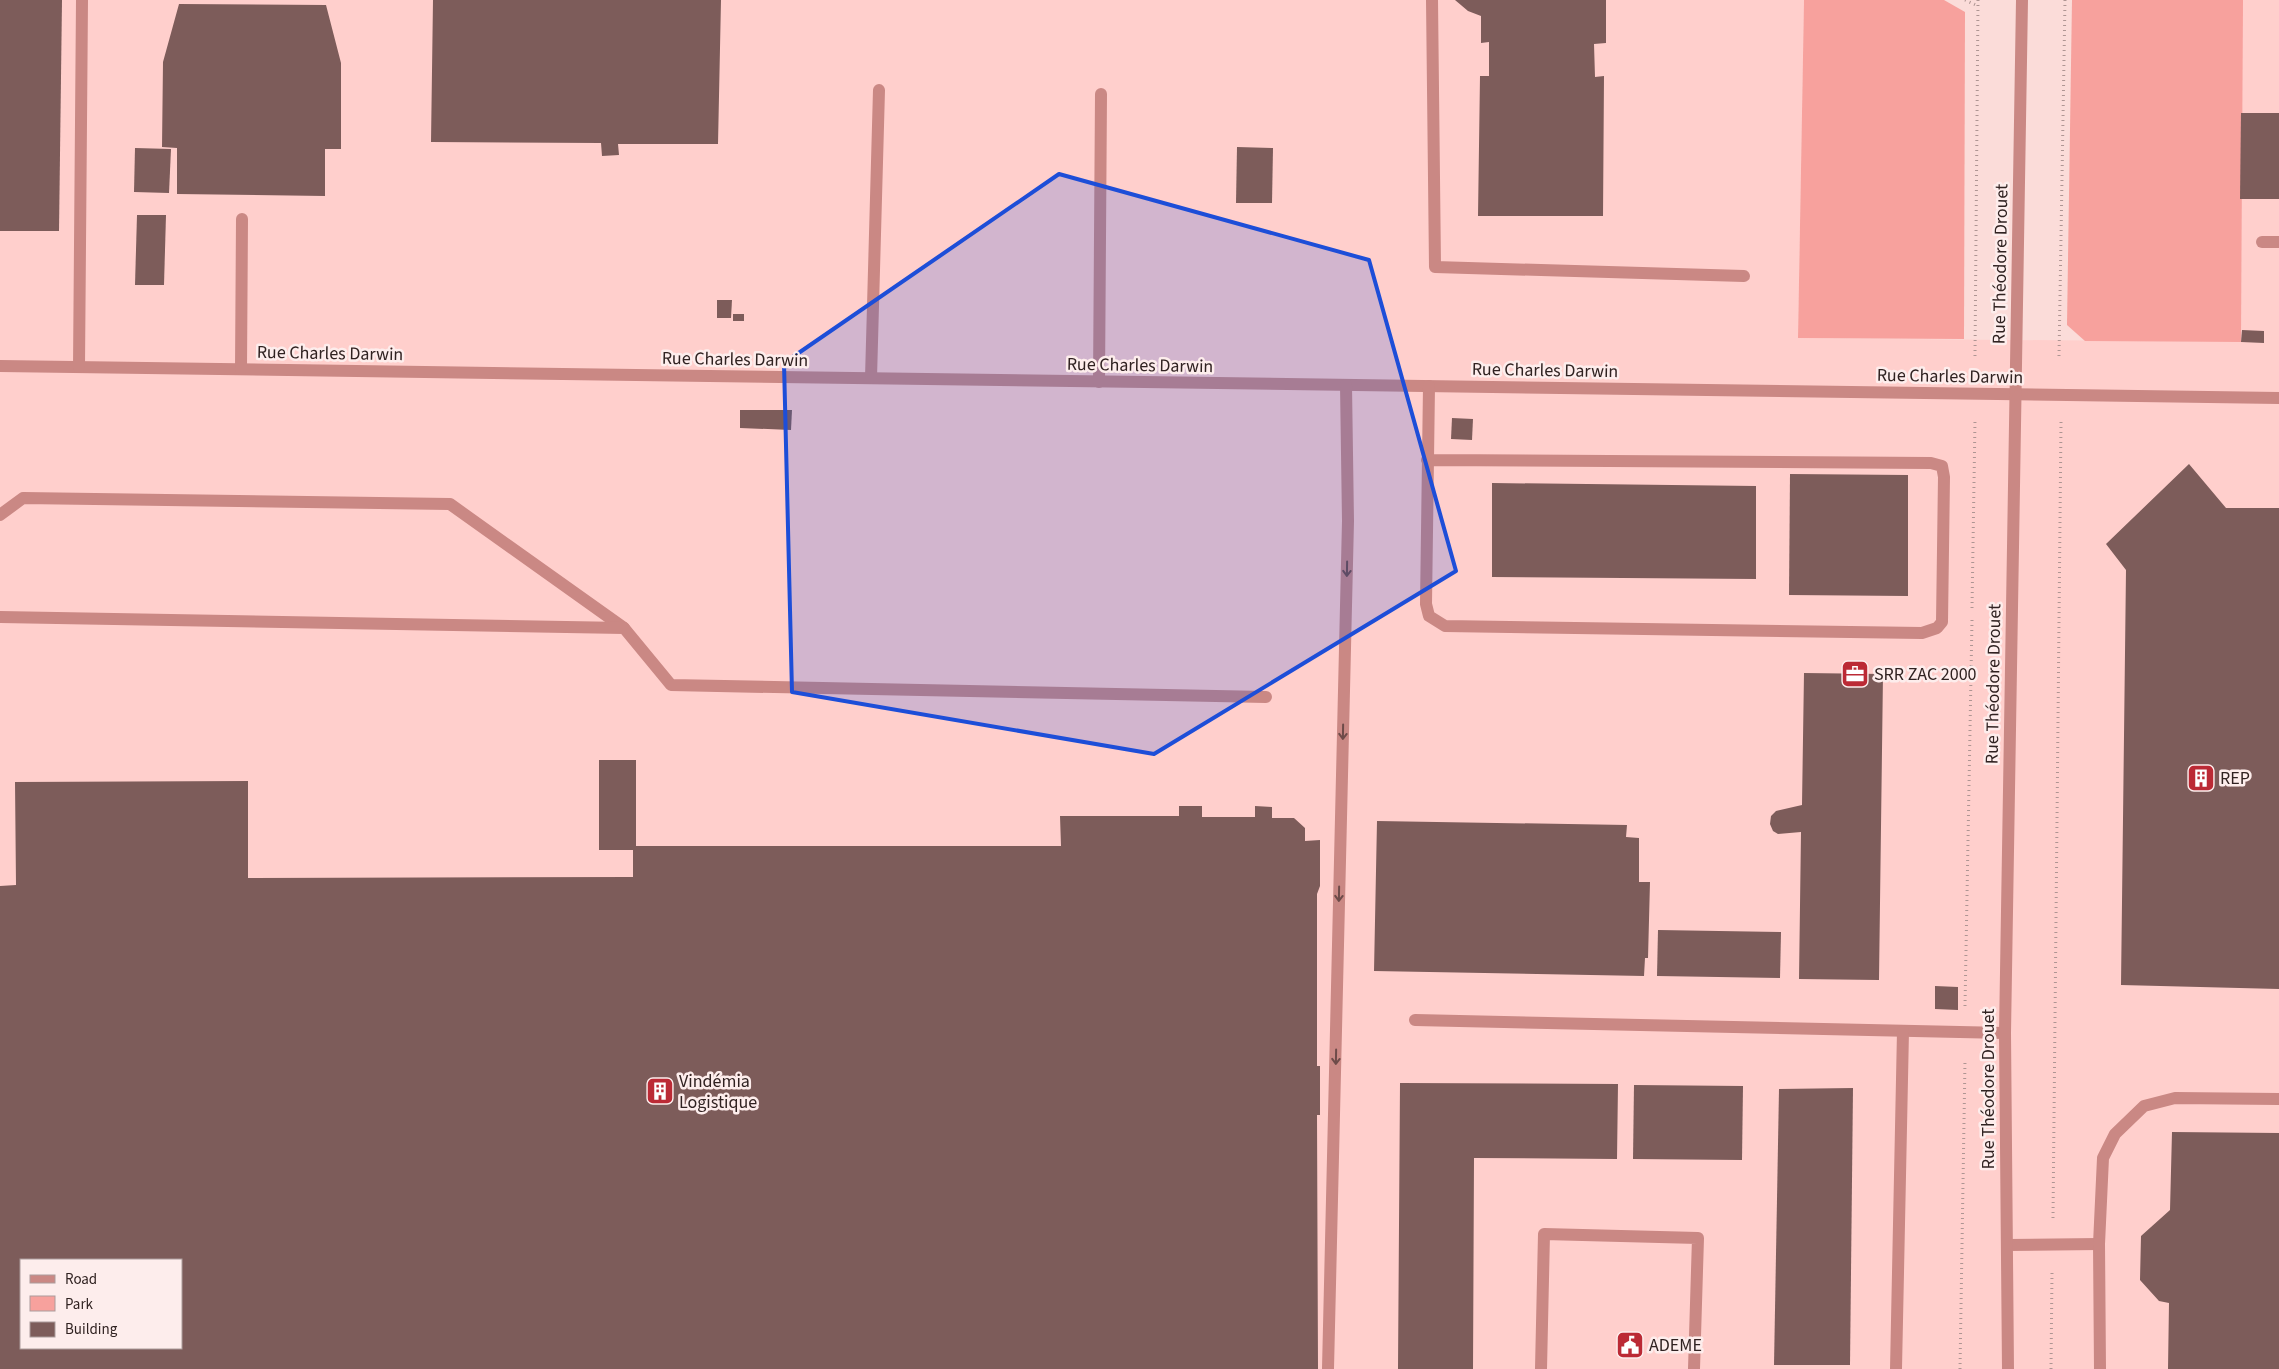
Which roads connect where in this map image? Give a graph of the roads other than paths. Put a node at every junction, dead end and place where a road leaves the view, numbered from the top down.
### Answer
1 (82, 0) edge
2 (1432, 0) edge
3 (2022, 0) edge
4 (879, 90) dead end
5 (1101, 94) dead end
6 (242, 219) dead end
7 (2262, 242) dead end
8 (2279, 242) edge
9 (1744, 276) dead end
10 (0, 366) edge
11 (79, 367) junction
12 (241, 369) junction
13 (871, 378) junction
14 (1099, 382) junction
15 (1346, 385) junction
16 (1429, 386) junction
17 (2016, 394) junction
18 (2279, 398) edge
19 (1427, 460) junction
20 (0, 515) edge
21 (0, 617) edge
22 (624, 628) junction
23 (1266, 698) dead end
24 (1415, 1020) dead end
25 (1903, 1031) junction
26 (2005, 1033) junction
27 (2279, 1098) edge
28 (2007, 1244) junction
29 (2099, 1244) junction
30 (1328, 1369) edge
31 (1541, 1369) edge
32 (1694, 1369) edge
33 (1896, 1369) edge
34 (2008, 1369) edge
35 (2100, 1369) edge

1 - 11 street
2 - 9 street
3 - 17 street, Rue Théodore Drouet
4 - 13 street
5 - 14 street
6 - 12 street
7 - 8 street
10 - 11 street, Rue Charles Darwin
11 - 12 street, Rue Charles Darwin
12 - 13 street, Rue Charles Darwin
13 - 14 street, Rue Charles Darwin
14 - 15 street, Rue Charles Darwin
15 - 16 street, Rue Charles Darwin
15 -> 30 street
16 - 17 street, Rue Charles Darwin
16 - 19 street
17 - 18 street, Rue Charles Darwin
17 - 26 street, Rue Théodore Drouet
19 - 19 street
20 - 22 street
21 - 22 street
22 - 23 street
24 - 25 street
25 - 26 street
25 - 33 street
26 - 28 street, Rue Théodore Drouet
27 - 29 street
28 - 29 street
28 - 34 street, Rue Théodore Drouet
29 - 35 street
31 - 32 street

